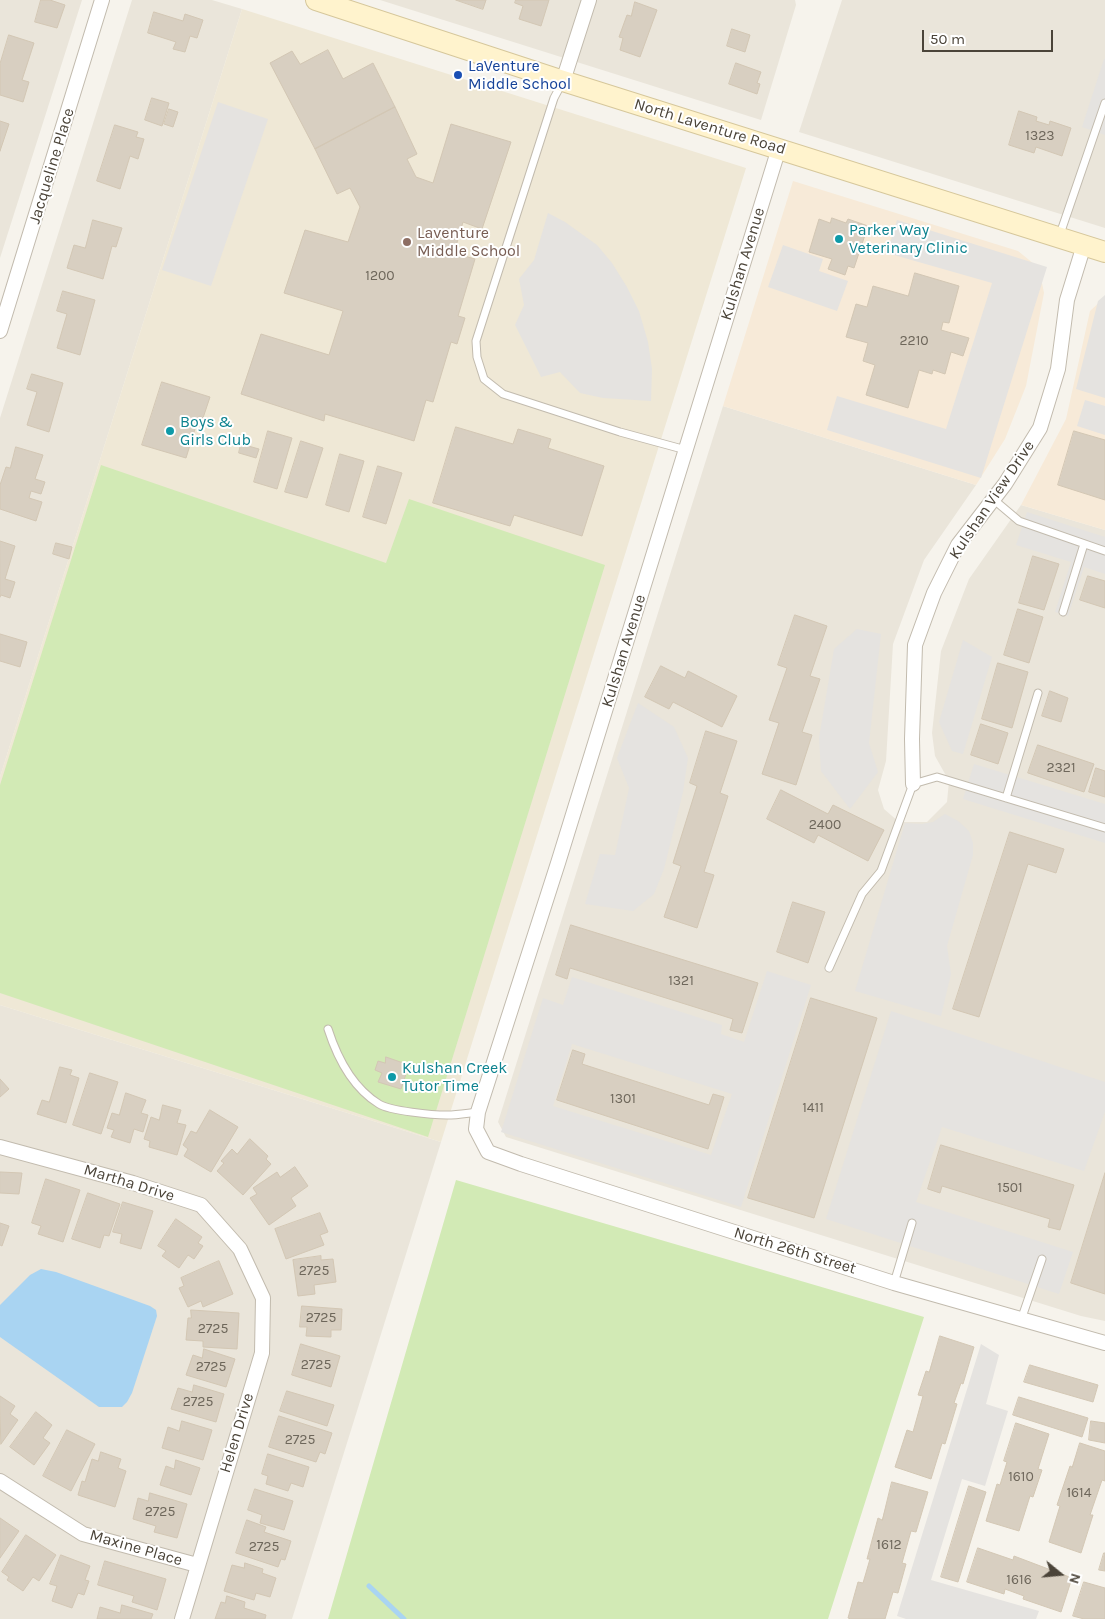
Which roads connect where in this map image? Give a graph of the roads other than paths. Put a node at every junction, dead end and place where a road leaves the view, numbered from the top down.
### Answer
1 (102, 0) edge
2 (316, 0) edge
3 (589, 0) edge
4 (563, 80) junction
5 (1105, 103) edge
6 (779, 148) junction
7 (1059, 237) junction
8 (1084, 245) junction
9 (1105, 252) edge
10 (0, 331) edge
11 (686, 450) junction
12 (993, 499) junction
13 (1084, 544) junction
14 (1105, 551) edge
15 (1063, 612) dead end
16 (1038, 693) dead end
17 (913, 784) junction
18 (1006, 798) junction
19 (1105, 828) edge
20 (829, 968) dead end
21 (328, 1029) dead end
22 (478, 1112) junction
23 (0, 1147) edge
24 (488, 1152) joint
25 (912, 1223) dead end
26 (240, 1249) joint
27 (1042, 1259) dead end
28 (894, 1282) junction
29 (1021, 1320) junction
30 (1105, 1343) edge
31 (0, 1481) edge
32 (197, 1565) junction
33 (182, 1619) edge

1 - 10 street, Jacqueline Place
2 - 4 street, North Laventure Road
3 - 4 street
4 - 6 street, North Laventure Road
4 - 11 lane
5 - 7 lane
6 - 7 street, North Laventure Road
6 - 11 street, Kulshan Avenue
7 - 8 street, North Laventure Road
8 - 9 street, North Laventure Road
8 - 12 street, Kulshan View Drive
11 - 22 street, Kulshan Avenue
12 - 13 lane
12 - 17 street, Kulshan View Drive
13 - 14 lane
13 - 15 lane
16 - 18 lane
17 - 18 lane
17 - 20 lane
18 - 19 lane
21 - 22 lane
22 - 24 street, Kulshan Avenue
23 - 26 street, Martha Drive
24 - 28 street, North 26th Street
25 - 28 lane
26 - 32 street, Helen Drive
27 - 29 lane
28 - 29 street, North 26th Street
29 - 30 street, North 26th Street
31 - 32 street, Maxine Place
32 - 33 street, Helen Drive

